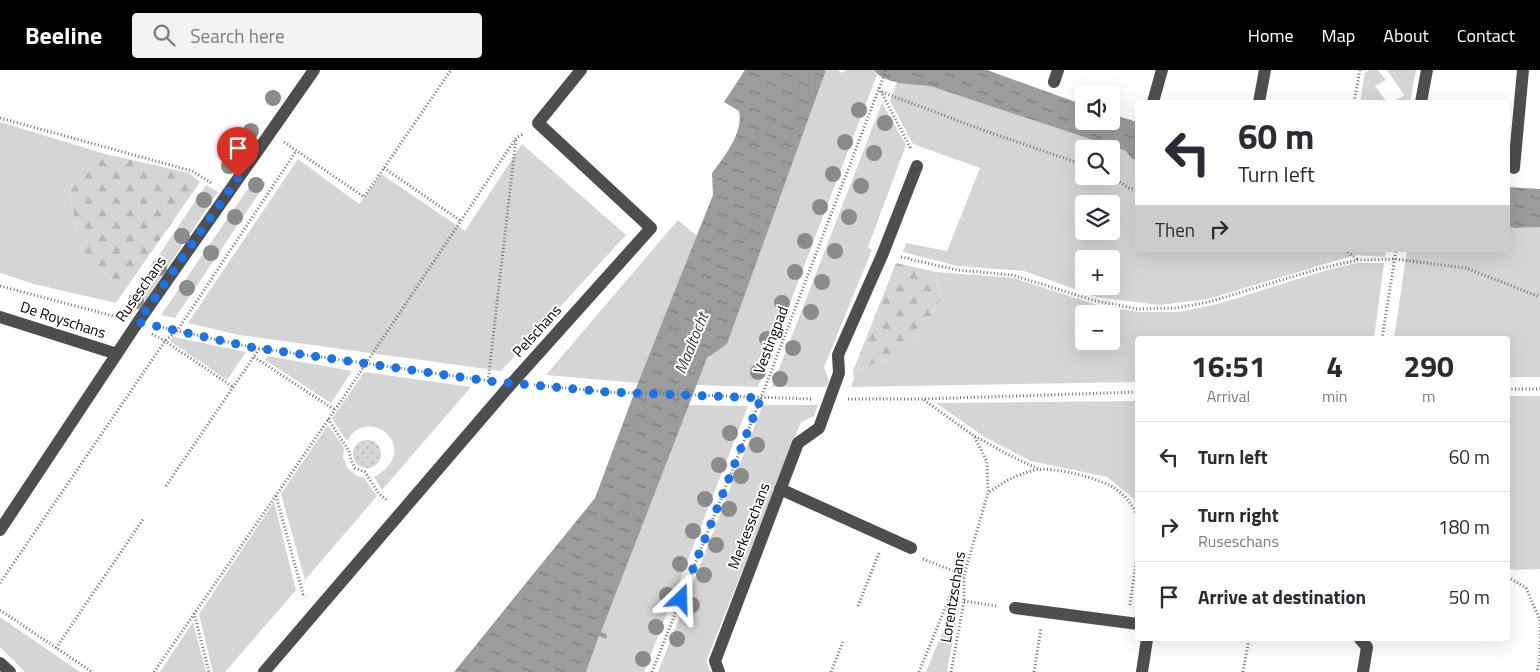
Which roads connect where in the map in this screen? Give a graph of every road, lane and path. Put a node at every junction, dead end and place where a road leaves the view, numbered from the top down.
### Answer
1 (314, 70) edge
2 (451, 70) edge
3 (581, 70) edge
4 (886, 70) edge
5 (1162, 70) edge
6 (1265, 70) edge
7 (1360, 70) edge
8 (1427, 70) edge
9 (1523, 70) edge
10 (880, 90) junction
11 (1154, 100) edge
12 (1259, 100) edge
13 (1354, 100) edge
14 (1421, 100) edge
15 (0, 118) edge
16 (270, 133) junction
17 (296, 151) junction
18 (906, 156) dead end
19 (1075, 162) edge
20 (916, 166) dead end
21 (384, 168) junction
22 (1514, 168) dead end
23 (1120, 182) edge
24 (1135, 189) edge
25 (228, 194) junction
26 (461, 221) junction
27 (1348, 252) edge
28 (1396, 252) edge
29 (883, 253) junction
30 (1395, 259) junction
31 (1358, 260) junction
32 (0, 286) edge
33 (1540, 297) edge
34 (0, 317) edge
35 (136, 324) junction
36 (177, 331) junction
37 (1382, 336) edge
38 (165, 340) junction
39 (259, 349) junction
40 (116, 354) junction
41 (254, 357) junction
42 (366, 364) junction
43 (488, 381) junction
44 (512, 383) junction
45 (233, 387) junction
46 (1510, 389) edge
47 (1540, 389) edge
48 (1135, 392) edge
49 (761, 398) junction
50 (829, 399) junction
51 (923, 399) junction
52 (335, 410) junction
53 (328, 420) junction
54 (974, 436) junction
55 (1038, 469) junction
56 (166, 486) dead end
57 (780, 489) junction
58 (988, 493) junction
59 (275, 495) junction
60 (1134, 508) edge
61 (402, 513) junction
62 (144, 518) dead end
63 (0, 530) edge
64 (885, 538) junction
65 (911, 548) joint
66 (1135, 567) edge
67 (964, 575) junction
68 (1510, 578) edge
69 (0, 583) edge
70 (964, 600) junction
71 (858, 606) dead end
72 (1129, 606) dead end
73 (320, 608) junction
74 (1015, 608) joint
75 (0, 610) edge
76 (1043, 612) junction
77 (194, 613) junction
78 (1540, 620) edge
79 (1135, 624) edge
80 (1147, 641) edge
81 (1249, 641) edge
82 (1362, 641) edge
83 (843, 642) dead end
84 (56, 648) junction
85 (1540, 656) edge
86 (0, 663) edge
87 (10, 672) edge
88 (92, 672) edge
89 (154, 672) edge
90 (209, 672) edge
91 (264, 672) edge
92 (652, 672) edge
93 (719, 672) edge
94 (831, 672) edge
95 (919, 672) edge
96 (951, 672) edge
97 (1034, 672) edge
98 (1142, 672) edge
99 (1243, 672) edge
100 (1363, 672) edge
101 (1538, 672) edge

1 - 16 street, Ruseschans
2 - 21 path
3 - 44 street, Pelschans
4 - 10 path, Vestingpad
5 - 11 street
6 - 12 street
7 - 13 path
8 - 14 street
9 - 22 street
10 - 18 path
10 - 19 path
10 - 49 path, Vestingpad
15 - 25 path
16 - 17 path
16 - 25 street, Ruseschans
17 - 21 path
17 - 36 path
20 - 29 street, Merkesschans
21 - 26 path
23 - 24 path
25 - 35 street, Ruseschans
26 - 42 path
26 - 43 path
27 - 31 path
28 - 30 path
29 - 31 path
29 - 50 street, Merkesschans
30 - 31 path
30 - 33 path
30 - 37 path
32 - 35 path
34 - 40 street, De Royschans
35 - 36 path
35 - 38 path
35 - 40 street, Ruseschans
36 - 38 path
36 - 39 path
38 - 45 path
38 - 69 path
39 - 41 path
39 - 42 path
40 - 63 street, Ruseschans
41 - 45 path
41 - 52 path
42 - 43 path
42 - 52 path
43 - 44 path
44 - 49 path
44 - 61 street, Pelschans
45 - 56 path
46 - 47 path
48 - 51 path
49 - 50 path
49 - 92 path, Vestingpad
50 - 51 path
50 - 57 street, Merkesschans
51 - 54 path
52 - 53 path
53 - 59 path
53 - 61 path
54 - 55 path
54 - 58 path, Lorentzschans
55 - 58 path
55 - 60 path
57 - 64 street
57 - 93 street, Merkesschans
58 - 67 path, Lorentzschans
59 - 73 path
59 - 77 path
61 - 73 street, Pelschans
62 - 84 path
64 - 65 street
64 - 71 path
65 - 67 path
66 - 72 path
67 - 70 path, Lorentzschans
67 - 95 path
68 - 78 path
70 - 74 path
70 - 96 path, Lorentzschans
73 - 91 street, Pelschans
74 - 76 street
75 - 84 path
76 - 79 street
76 - 97 path
77 - 89 path
77 - 90 path
78 - 85 path
80 - 98 street
81 - 99 path
82 - 100 street
83 - 94 path
84 - 88 path
85 - 101 path
86 - 87 street

